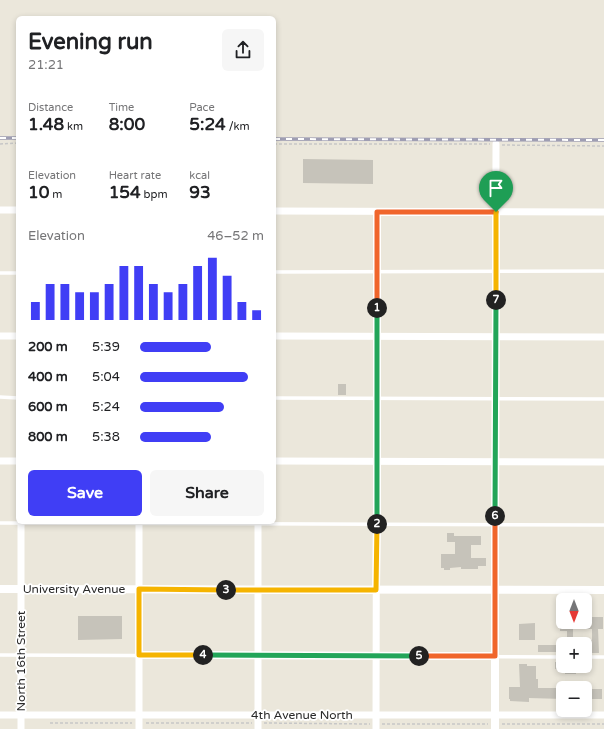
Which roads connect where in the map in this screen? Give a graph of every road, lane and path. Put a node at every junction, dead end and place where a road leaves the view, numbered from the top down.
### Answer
1 (0, 144) edge
2 (16, 144) edge
3 (276, 144) edge
4 (496, 144) junction
5 (604, 146) edge
6 (0, 210) edge
7 (16, 210) edge
8 (276, 211) edge
9 (377, 212) junction
10 (496, 212) junction
11 (604, 212) edge
12 (377, 271) junction
13 (496, 271) junction
14 (604, 271) edge
15 (276, 272) edge
16 (0, 273) edge
17 (16, 273) edge
18 (0, 336) edge
19 (16, 336) edge
20 (276, 336) edge
21 (377, 336) junction
22 (495, 337) junction
23 (604, 337) edge
24 (0, 398) edge
25 (16, 398) edge
26 (276, 398) edge
27 (376, 399) junction
28 (495, 399) junction
29 (604, 399) edge
30 (0, 461) edge
31 (16, 461) edge
32 (276, 461) edge
33 (377, 462) junction
34 (495, 462) junction
35 (604, 462) edge
36 (0, 523) edge
37 (16, 523) edge
38 (276, 523) edge
39 (21, 524) edge
40 (139, 524) edge
41 (258, 524) edge
42 (377, 525) junction
43 (495, 525) junction
44 (604, 525) edge
45 (0, 589) edge
46 (21, 589) junction
47 (139, 589) junction
48 (258, 590) junction
49 (376, 590) junction
50 (495, 590) junction
51 (604, 590) edge
52 (0, 655) edge
53 (21, 655) junction
54 (139, 655) junction
55 (258, 656) junction
56 (376, 656) junction
57 (495, 656) junction
58 (556, 657) edge
59 (592, 657) edge
60 (604, 657) edge
61 (139, 714) junction
62 (376, 714) junction
63 (0, 715) edge
64 (20, 715) junction
65 (258, 715) junction
66 (604, 715) edge
67 (45, 723) dead end
68 (495, 723) edge
69 (604, 724) edge
70 (139, 726) edge
71 (258, 726) edge
72 (376, 726) edge
73 (20, 729) edge

1 - 2 path
3 - 4 path
4 - 5 path
4 - 10 street
6 - 7 street
8 - 9 street
9 - 10 street
9 - 12 street
10 - 11 street
10 - 13 street
12 - 13 lane
12 - 15 lane
12 - 21 street
13 - 14 lane
13 - 22 street
16 - 17 lane
18 - 19 street
20 - 21 street
21 - 22 street
21 - 27 street
22 - 23 street
22 - 28 street
24 - 25 lane
26 - 27 lane
27 - 28 lane
27 - 33 street
28 - 29 lane
28 - 34 street
30 - 31 street
32 - 33 street
33 - 34 street
33 - 42 street
34 - 35 street
34 - 43 street
36 - 37 lane
38 - 42 lane
39 - 46 street, North 16th Street
40 - 47 street
41 - 48 street
42 - 43 lane
42 - 49 street
43 - 44 lane
43 - 50 street
45 - 46 street, University Avenue
46 - 47 street, University Avenue
46 - 53 street, North 16th Street
47 - 48 street, University Avenue
47 - 54 street
48 - 49 street, University Avenue
48 - 55 street
49 - 50 street, University Avenue
49 - 56 street
50 - 51 street, University Avenue
50 - 57 street
52 - 53 lane
53 - 54 lane
53 - 64 street, North 16th Street
54 - 55 lane
54 - 61 street
55 - 56 lane
55 - 65 street
56 - 57 lane
56 - 62 street
57 - 58 lane
57 - 68 street
59 - 60 lane
61 - 64 street, 4th Avenue North
61 - 65 street, 4th Avenue North
61 - 70 street
62 - 65 street, 4th Avenue North
62 - 68 street, 4th Avenue North
62 - 72 street
63 - 64 street, 4th Avenue North
64 - 73 street, North 16th Street
65 - 71 street
66 - 68 street, 4th Avenue North
67 - 70 path
68 - 69 path
68 - 72 path
70 - 71 path
71 - 72 path

